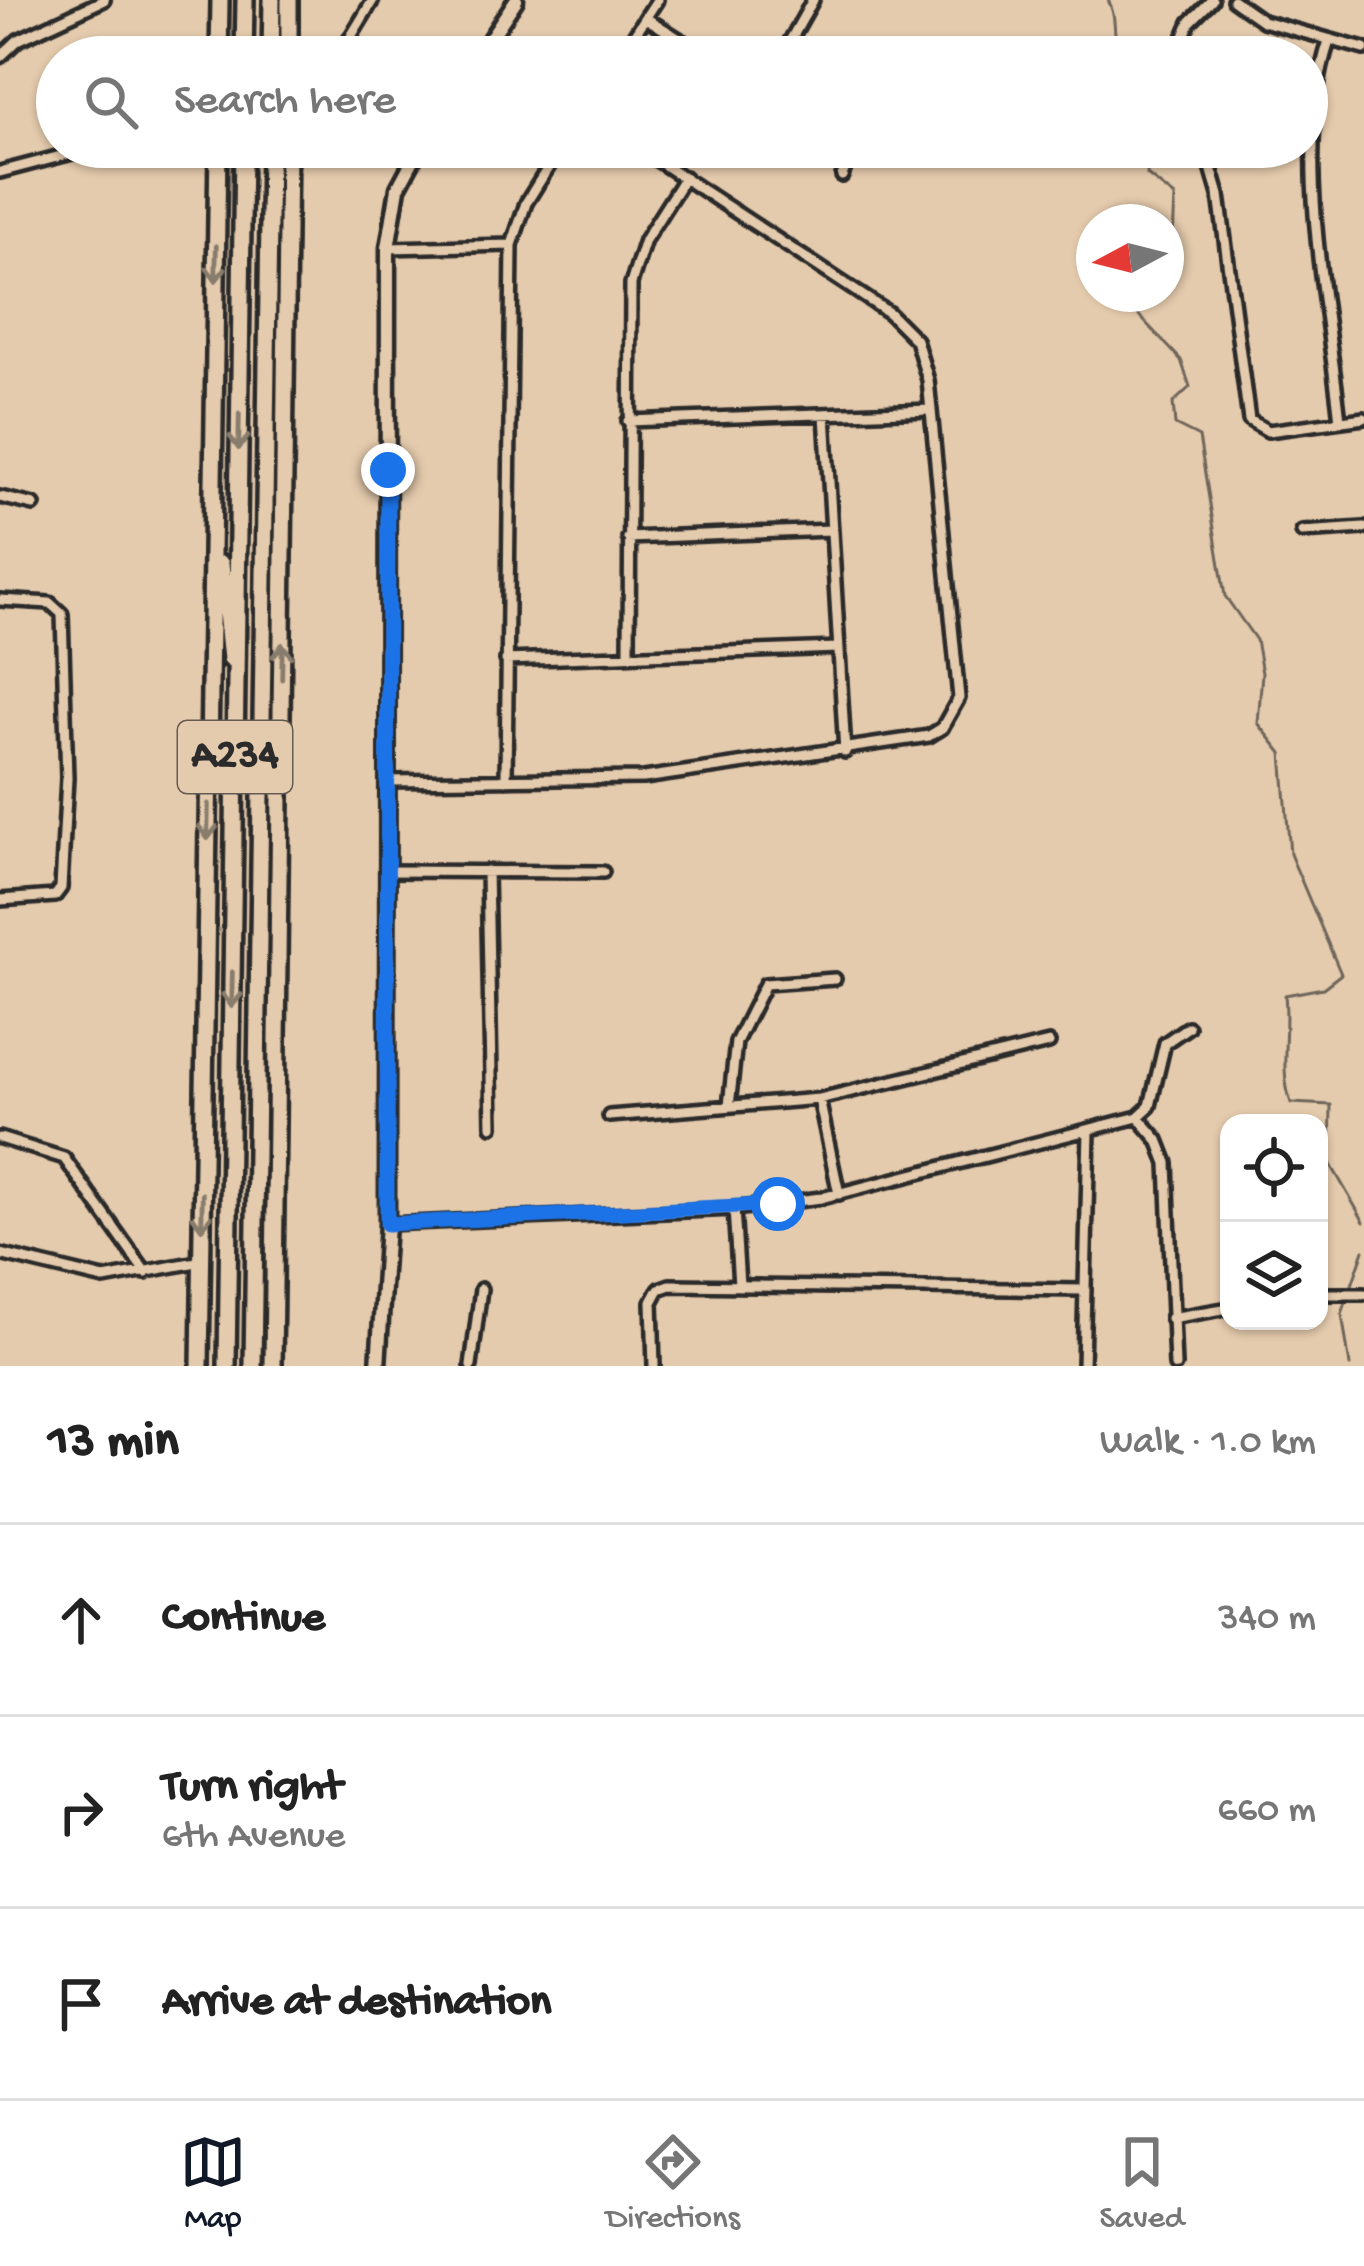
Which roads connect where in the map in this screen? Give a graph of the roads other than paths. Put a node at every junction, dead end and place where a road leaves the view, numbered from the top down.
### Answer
1 (104, 0) edge
2 (220, 0) edge
3 (245, 0) edge
4 (272, 0) edge
5 (289, 0) edge
6 (373, 0) edge
7 (516, 0) edge
8 (657, 0) edge
9 (813, 0) edge
10 (1212, 0) edge
11 (1232, 0) edge
12 (646, 18) junction
13 (219, 36) edge
14 (244, 36) edge
15 (271, 36) edge
16 (289, 36) edge
17 (350, 36) edge
18 (492, 36) edge
19 (634, 36) edge
20 (675, 36) edge
21 (793, 36) edge
22 (1184, 36) edge
23 (1312, 36) edge
24 (1329, 41) joint
25 (1328, 45) edge
26 (1364, 50) edge
27 (0, 57) edge
28 (36, 163) edge
29 (218, 168) edge
30 (243, 168) edge
31 (270, 168) edge
32 (288, 168) edge
33 (409, 168) edge
34 (548, 168) edge
35 (671, 168) edge
36 (845, 168) edge
37 (1211, 168) edge
38 (1314, 168) edge
39 (0, 172) edge
40 (842, 176) dead end
41 (685, 177) junction
42 (512, 245) junction
43 (388, 248) junction
44 (931, 410) junction
45 (825, 414) junction
46 (1364, 418) edge
47 (628, 421) junction
48 (1340, 421) junction
49 (212, 484) junction
50 (0, 497) edge
51 (34, 505) dead end
52 (1364, 528) edge
53 (831, 530) junction
54 (1302, 532) dead end
55 (628, 538) junction
56 (283, 558) junction
57 (0, 600) edge
58 (263, 638) junction
59 (838, 648) junction
60 (628, 654) junction
61 (506, 660) junction
62 (236, 682) junction
63 (844, 752) junction
64 (506, 780) junction
65 (387, 781) junction
66 (387, 871) junction
67 (487, 871) junction
68 (603, 872) dead end
69 (0, 900) edge
70 (835, 979) dead end
71 (1188, 1027) dead end
72 (1048, 1043) dead end
73 (819, 1099) junction
74 (729, 1106) junction
75 (609, 1116) dead end
76 (1138, 1117) junction
77 (492, 1126) dead end
78 (1089, 1132) junction
79 (0, 1138) edge
80 (838, 1194) junction
81 (734, 1209) junction
82 (387, 1224) junction
83 (0, 1254) edge
84 (202, 1261) junction
85 (146, 1273) junction
86 (740, 1285) junction
87 (481, 1289) dead end
88 (1083, 1290) junction
89 (1328, 1292) edge
90 (1364, 1294) edge
91 (1220, 1310) edge
92 (1172, 1318) junction
93 (200, 1366) edge
94 (226, 1366) edge
95 (254, 1366) edge
96 (273, 1366) edge
97 (378, 1366) edge
98 (471, 1366) edge
99 (654, 1366) edge
100 (1083, 1366) edge
101 (1175, 1366) edge

1 - 27 street
2 - 13 highway
3 - 14 highway
4 - 15 highway
5 - 16 highway
6 - 17 street
7 - 18 street
8 - 12 street
9 - 21 street
10 - 22 street
11 - 23 street
12 - 19 street
12 - 20 street
24 - 25 street
24 - 26 street
28 - 39 street
29 -> 49 highway
30 -> 62 highway, A234
31 - 58 highway, A234
32 - 56 highway
33 - 43 street
34 - 42 street
35 - 41 street
36 - 40 street
37 - 48 street
38 - 48 street
41 - 44 street
41 - 47 street
42 - 43 street
42 - 61 street
43 - 65 street
44 - 45 street
44 - 63 street
45 - 47 street
45 - 53 street
46 - 48 street
47 - 55 street
49 - 62 highway
49 -> 84 highway
50 - 51 street
52 - 54 street
53 - 55 street
53 - 59 street
55 - 60 street
56 - 58 highway
96 -> 56 highway
57 - 69 street
58 - 95 highway, A234
59 - 60 street
59 - 63 street
60 - 61 street
61 - 64 street
62 -> 94 highway, A234
63 - 64 street
64 - 65 street
65 - 66 street
66 - 67 street
66 - 82 street
67 - 68 street
67 - 77 street
70 - 74 street
71 - 76 street
72 - 73 street
73 - 74 street
73 - 80 street
74 - 75 street
76 - 78 street
76 - 92 street
78 - 80 street
78 - 88 street
79 - 85 street
80 - 81 street
81 - 82 street
81 - 86 street
82 - 97 street
83 - 85 street
84 - 85 street
84 - 93 highway
86 - 88 street
86 - 99 street
87 - 98 street
88 - 100 street
89 - 90 street
91 - 92 street
92 - 101 street

